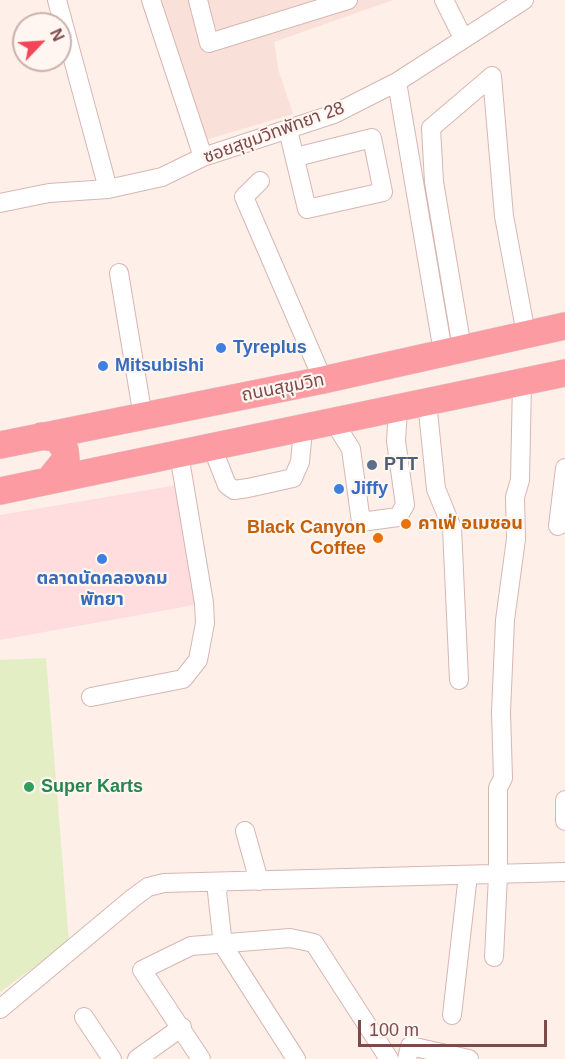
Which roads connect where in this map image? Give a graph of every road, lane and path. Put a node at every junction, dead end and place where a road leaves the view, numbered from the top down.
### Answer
1 (57, 0) edge
2 (151, 0) edge
3 (198, 0) edge
4 (348, 0) edge
5 (444, 0) edge
6 (524, 0) edge
7 (463, 38) junction
8 (397, 82) junction
9 (288, 130) junction
10 (203, 157) junction
11 (296, 157) junction
12 (260, 181) dead end
13 (108, 189) junction
14 (0, 202) edge
15 (119, 273) dead end
16 (565, 326) edge
17 (526, 334) junction
18 (453, 350) junction
19 (565, 373) edge
20 (323, 380) junction
21 (522, 382) junction
22 (427, 402) junction
23 (398, 409) junction
24 (143, 417) junction
25 (334, 422) junction
26 (100, 424) junction
27 (303, 429) junction
28 (40, 436) junction
29 (0, 445) edge
30 (212, 447) junction
31 (179, 454) junction
32 (110, 468) junction
33 (565, 468) edge
34 (48, 481) junction
35 (0, 491) edge
36 (558, 526) dead end
37 (459, 680) dead end
38 (91, 697) dead end
39 (565, 800) edge
40 (565, 821) edge
41 (245, 831) dead end
42 (565, 872) edge
43 (468, 875) junction
44 (498, 876) junction
45 (220, 882) junction
46 (259, 882) junction
47 (223, 945) junction
48 (494, 957) dead end
49 (0, 1009) edge
50 (452, 1015) dead end
51 (84, 1017) dead end
52 (182, 1027) junction
53 (112, 1059) edge
54 (137, 1059) edge
55 (201, 1059) edge
56 (296, 1059) edge
57 (389, 1059) edge
58 (407, 1059) edge
59 (469, 1059) edge

1 - 13 street
2 - 10 street
3 - 4 street
5 - 7 street
6 - 7 street, ซอยสุขุมวิทพัทยา 28
7 - 8 street, ซอยสุขุมวิทพัทยา 28
8 - 9 street, ซอยสุขุมวิทพัทยา 28
8 - 18 street
9 - 10 street, ซอยสุขุมวิทพัทยา 28
9 - 11 street
10 - 13 street, ซอยสุขุมวิทพัทยา 28
11 - 11 street
12 - 20 street
13 - 14 street, ซอยสุขุมวิทพัทยา 28
15 - 24 street
16 - 17 highway, ถนนสุขุมวิท
17 - 18 highway, ถนนสุขุมวิท
17 - 18 street
18 - 20 highway, ถนนสุขุมวิท
19 - 21 highway
20 - 24 highway, ถนนสุขุมวิท
21 - 22 highway
21 - 44 street
22 - 23 highway
22 - 37 street
23 - 25 highway
23 - 25 street
24 - 26 highway, ถนนสุขุมวิท
25 - 27 highway
26 - 28 highway, ถนนสุขุมวิท
26 - 32 highway
27 - 30 highway
27 - 30 street
28 - 29 highway, ถนนสุขุมวิท
28 - 34 highway
30 - 31 highway
31 - 32 highway
31 - 38 street
32 - 34 highway
33 - 36 street
34 - 35 highway
39 - 40 street
41 - 46 street
42 - 44 street
43 - 44 street
43 - 46 street
43 - 50 street
44 - 48 street
45 - 46 street
45 - 47 street
45 - 49 street
47 - 52 street
47 - 56 street
47 - 57 street
51 - 53 street
52 - 54 street
52 - 55 street
58 - 59 street

